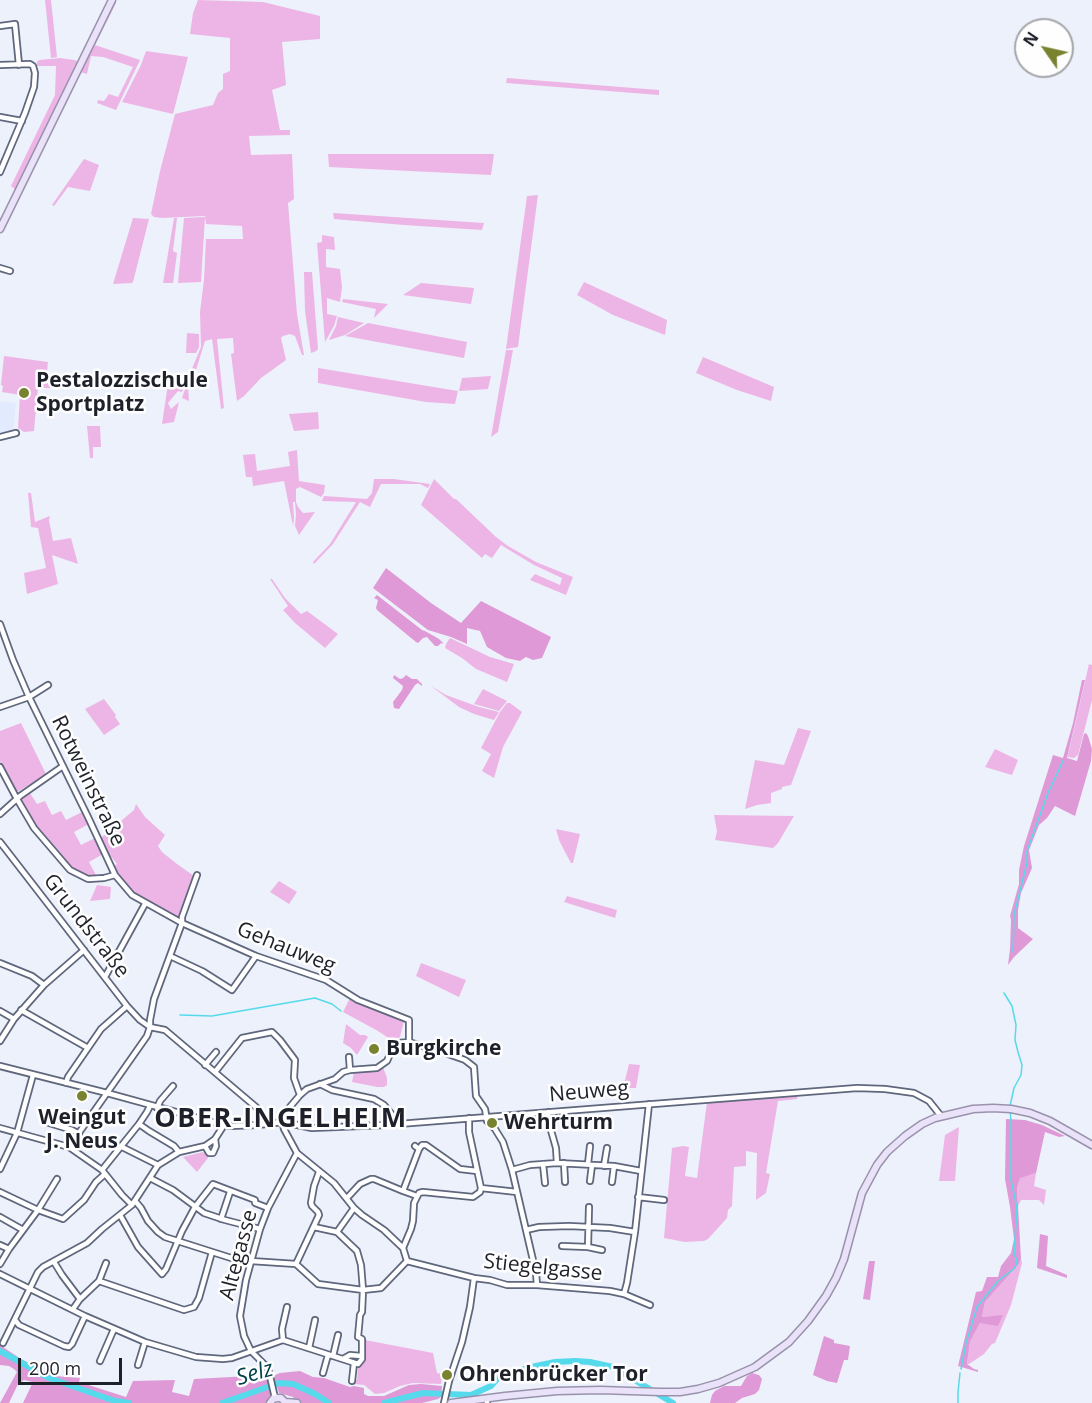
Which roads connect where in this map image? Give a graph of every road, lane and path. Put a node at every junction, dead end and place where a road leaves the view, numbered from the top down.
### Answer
1 (112, 0) edge
2 (0, 26) edge
3 (0, 65) edge
4 (19, 65) junction
5 (0, 117) edge
6 (22, 121) junction
7 (0, 172) edge
8 (0, 229) edge
9 (0, 268) edge
10 (10, 271) dead end
11 (16, 433) dead end
12 (0, 437) edge
13 (0, 624) edge
14 (48, 685) dead end
15 (29, 697) junction
16 (0, 707) edge
17 (63, 766) junction
18 (0, 767) edge
19 (16, 799) junction
20 (0, 814) edge
21 (0, 842) edge
22 (116, 875) junction
23 (197, 875) dead end
24 (146, 904) junction
25 (182, 923) junction
26 (84, 950) junction
27 (170, 956) junction
28 (256, 956) junction
29 (0, 963) edge
30 (105, 977) junction
31 (44, 985) junction
32 (126, 1005) junction
33 (21, 1010) junction
34 (0, 1011) edge
35 (14, 1019) junction
36 (150, 1027) junction
37 (0, 1041) edge
38 (409, 1042) junction
39 (88, 1048) junction
40 (216, 1052) dead end
41 (350, 1058) dead end
42 (205, 1065) junction
43 (0, 1066) edge
44 (350, 1070) junction
45 (215, 1072) junction
46 (33, 1075) junction
47 (66, 1083) junction
48 (320, 1084) junction
49 (173, 1086) dead end
50 (297, 1086) junction
51 (307, 1089) junction
52 (107, 1093) junction
53 (300, 1095) junction
54 (649, 1104) junction
55 (150, 1106) junction
56 (157, 1108) junction
57 (548, 1113) junction
58 (51, 1116) dead end
59 (493, 1116) junction
60 (486, 1117) junction
61 (938, 1117) junction
62 (469, 1118) junction
63 (284, 1122) junction
64 (139, 1124) junction
65 (266, 1124) junction
66 (396, 1124) junction
67 (224, 1125) junction
68 (0, 1128) edge
69 (495, 1129) junction
70 (17, 1133) junction
71 (79, 1134) junction
72 (215, 1139) junction
73 (1092, 1145) edge
74 (204, 1146) junction
75 (590, 1146) dead end
76 (69, 1147) junction
77 (122, 1147) junction
78 (607, 1148) dead end
79 (179, 1152) junction
80 (297, 1153) junction
81 (557, 1163) junction
82 (564, 1163) junction
83 (158, 1164) junction
84 (543, 1164) junction
85 (590, 1165) junction
86 (604, 1166) junction
87 (614, 1166) junction
88 (0, 1169) edge
89 (512, 1170) junction
90 (477, 1171) junction
91 (641, 1171) junction
92 (103, 1172) junction
93 (319, 1172) junction
94 (150, 1178) junction
95 (57, 1179) dead end
96 (590, 1181) dead end
97 (565, 1182) dead end
98 (612, 1182) dead end
99 (545, 1183) dead end
100 (481, 1188) junction
101 (403, 1191) junction
102 (0, 1192) edge
103 (231, 1192) junction
104 (517, 1192) junction
105 (417, 1196) junction
106 (638, 1197) junction
107 (347, 1198) junction
108 (664, 1200) dead end
109 (134, 1203) junction
110 (195, 1207) junction
111 (589, 1207) dead end
112 (268, 1208) junction
113 (354, 1208) junction
114 (38, 1210) junction
115 (120, 1215) junction
116 (0, 1217) edge
117 (221, 1219) junction
118 (314, 1227) junction
119 (590, 1227) junction
120 (260, 1229) junction
121 (24, 1230) junction
122 (526, 1230) junction
123 (337, 1232) junction
124 (634, 1232) junction
125 (177, 1242) junction
126 (0, 1245) edge
127 (562, 1246) dead end
128 (588, 1247) junction
129 (403, 1248) junction
130 (9, 1249) junction
131 (602, 1250) dead end
132 (212, 1252) junction
133 (54, 1262) junction
134 (406, 1262) junction
135 (106, 1263) dead end
136 (251, 1263) junction
137 (0, 1264) edge
138 (296, 1264) junction
139 (0, 1274) edge
140 (474, 1278) junction
141 (99, 1281) junction
142 (537, 1285) junction
143 (30, 1289) junction
144 (363, 1290) junction
145 (624, 1294) junction
146 (80, 1299) junction
147 (650, 1305) dead end
148 (287, 1307) dead end
149 (73, 1310) junction
150 (85, 1316) junction
151 (15, 1320) junction
152 (315, 1320) dead end
153 (114, 1329) junction
154 (338, 1335) dead end
155 (283, 1340) junction
156 (145, 1342) junction
157 (3, 1343) dead end
158 (309, 1348) junction
159 (251, 1351) junction
160 (331, 1355) junction
161 (361, 1356) junction
162 (343, 1359) junction
163 (100, 1361) dead end
164 (354, 1363) junction
165 (138, 1365) dead end
166 (323, 1373) dead end
167 (352, 1381) dead end
168 (273, 1398) edge
169 (445, 1400) edge
170 (286, 1402) edge
171 (297, 1403) edge
172 (451, 1403) edge

1 - 8 main road
2 - 4 street
3 - 4 street
4 - 6 street
5 - 6 street
6 - 7 street
9 - 10 street
11 - 12 street
13 - 15 street, Rotweinstraße
14 - 15 street
15 - 16 street
15 - 17 street, Rotweinstraße
17 - 19 street
17 - 22 street, Rotweinstraße
18 - 19 street
19 - 20 street
19 - 22 street
21 - 26 street, Grundstraße
22 - 24 street, Rotweinstraße
23 - 25 street
24 - 25 street, Rotweinstraße
24 - 30 street
25 - 27 street
25 - 28 street, Gehauweg
26 - 30 street, Grundstraße
26 - 31 street
27 - 28 street
27 - 36 street
28 - 38 street, Gehauweg
29 - 31 street
30 - 32 street, Grundstraße
31 - 33 street
32 - 36 street, Grundstraße
32 - 39 street
33 - 35 street
33 - 39 street
34 - 35 street
35 - 37 street
36 - 42 street, Grundstraße
36 - 52 street
38 - 44 street
38 - 60 street
39 - 47 street
40 - 42 street
41 - 44 street
42 - 45 street, Grundstraße
43 - 46 street, Neuweg
44 - 48 street
45 - 50 street
45 - 65 street, Grundstraße
46 - 47 street, Neuweg
46 - 70 street
47 - 52 street, Neuweg
48 - 51 street
48 - 66 street
49 - 56 street
50 - 51 street
50 - 53 street
51 - 53 street
52 - 55 street, Neuweg
52 - 71 street
53 - 63 street
54 - 57 street, Neuweg
54 - 61 street, Neuweg
54 - 91 street
55 - 56 street, Neuweg
55 - 64 street
56 - 67 street, Neuweg
57 - 59 street, Neuweg
57 - 81 street
58 - 71 street
59 - 60 street, Neuweg
59 - 69 street
60 - 62 street, Neuweg
60 - 69 street
61 - 73 main road
61 - 172 main road
62 - 66 street, Neuweg
62 - 90 street
63 - 65 street, Neuweg
63 - 66 street, Neuweg
63 - 80 street
64 - 77 street
64 - 79 street
65 - 67 street, Neuweg
67 - 72 street
68 - 70 street
69 - 89 street
70 - 76 street
70 - 88 street
71 - 76 street
72 - 74 street
72 - 74 street
74 - 79 street
75 - 85 street
76 - 92 street
77 - 83 street
77 - 92 street
78 - 86 street
79 - 83 street
80 - 93 street
80 - 112 street, Altegasse
81 - 82 street
81 - 84 street
82 - 85 street
82 - 97 street
83 - 94 street
84 - 89 street
84 - 99 street
85 - 86 street
85 - 96 street
86 - 87 street
87 - 91 street
87 - 98 street
89 - 104 street
90 - 100 street
90 - 101 street
91 - 106 street
92 - 109 street
92 - 114 street
93 - 107 street
93 - 118 street
94 - 109 street
94 - 110 street
95 - 114 street
100 - 104 street
100 - 105 street
101 - 105 street
101 - 107 street
102 - 114 street
103 - 110 street
103 - 112 street
103 - 117 street
104 - 122 street
105 - 129 street
106 - 108 street
106 - 124 street
107 - 113 street
109 - 115 street
109 - 125 street
110 - 117 street
110 - 125 street
111 - 119 street
112 - 120 street, Altegasse
113 - 123 street
113 - 129 street
114 - 121 street
115 - 125 street
115 - 133 street
116 - 121 street
117 - 120 street
118 - 123 street
118 - 138 street
119 - 122 street
119 - 124 street
119 - 128 street
120 - 136 street, Altegasse
121 - 130 street
122 - 142 street
123 - 144 street
124 - 145 street
125 - 132 street
126 - 130 street
127 - 128 street
128 - 131 street
129 - 134 street
130 - 137 street
132 - 136 street
132 - 141 street
133 - 143 street
133 - 146 street
134 - 140 street, Stiegelgasse
134 - 144 street
135 - 141 street
136 - 138 street
136 - 159 street, Altegasse
138 - 144 street
139 - 143 street
140 - 142 street, Stiegelgasse
140 - 169 street
141 - 146 street
142 - 145 street, Stiegelgasse
143 - 149 street
143 - 151 street
144 - 161 street
145 - 147 street, Stiegelgasse
146 - 149 street
148 - 155 street
149 - 150 street
150 - 151 street
150 - 153 street
151 - 157 street
152 - 158 street
153 - 156 street
153 - 163 street
154 - 160 street
155 - 158 street
155 - 159 street
156 - 159 street
156 - 165 street
158 - 160 street
159 - 168 street, Altegasse
160 - 162 street
160 - 166 street
161 - 162 street
161 - 164 street
162 - 164 street
164 - 167 street
168 - 170 main road
170 - 171 main road

